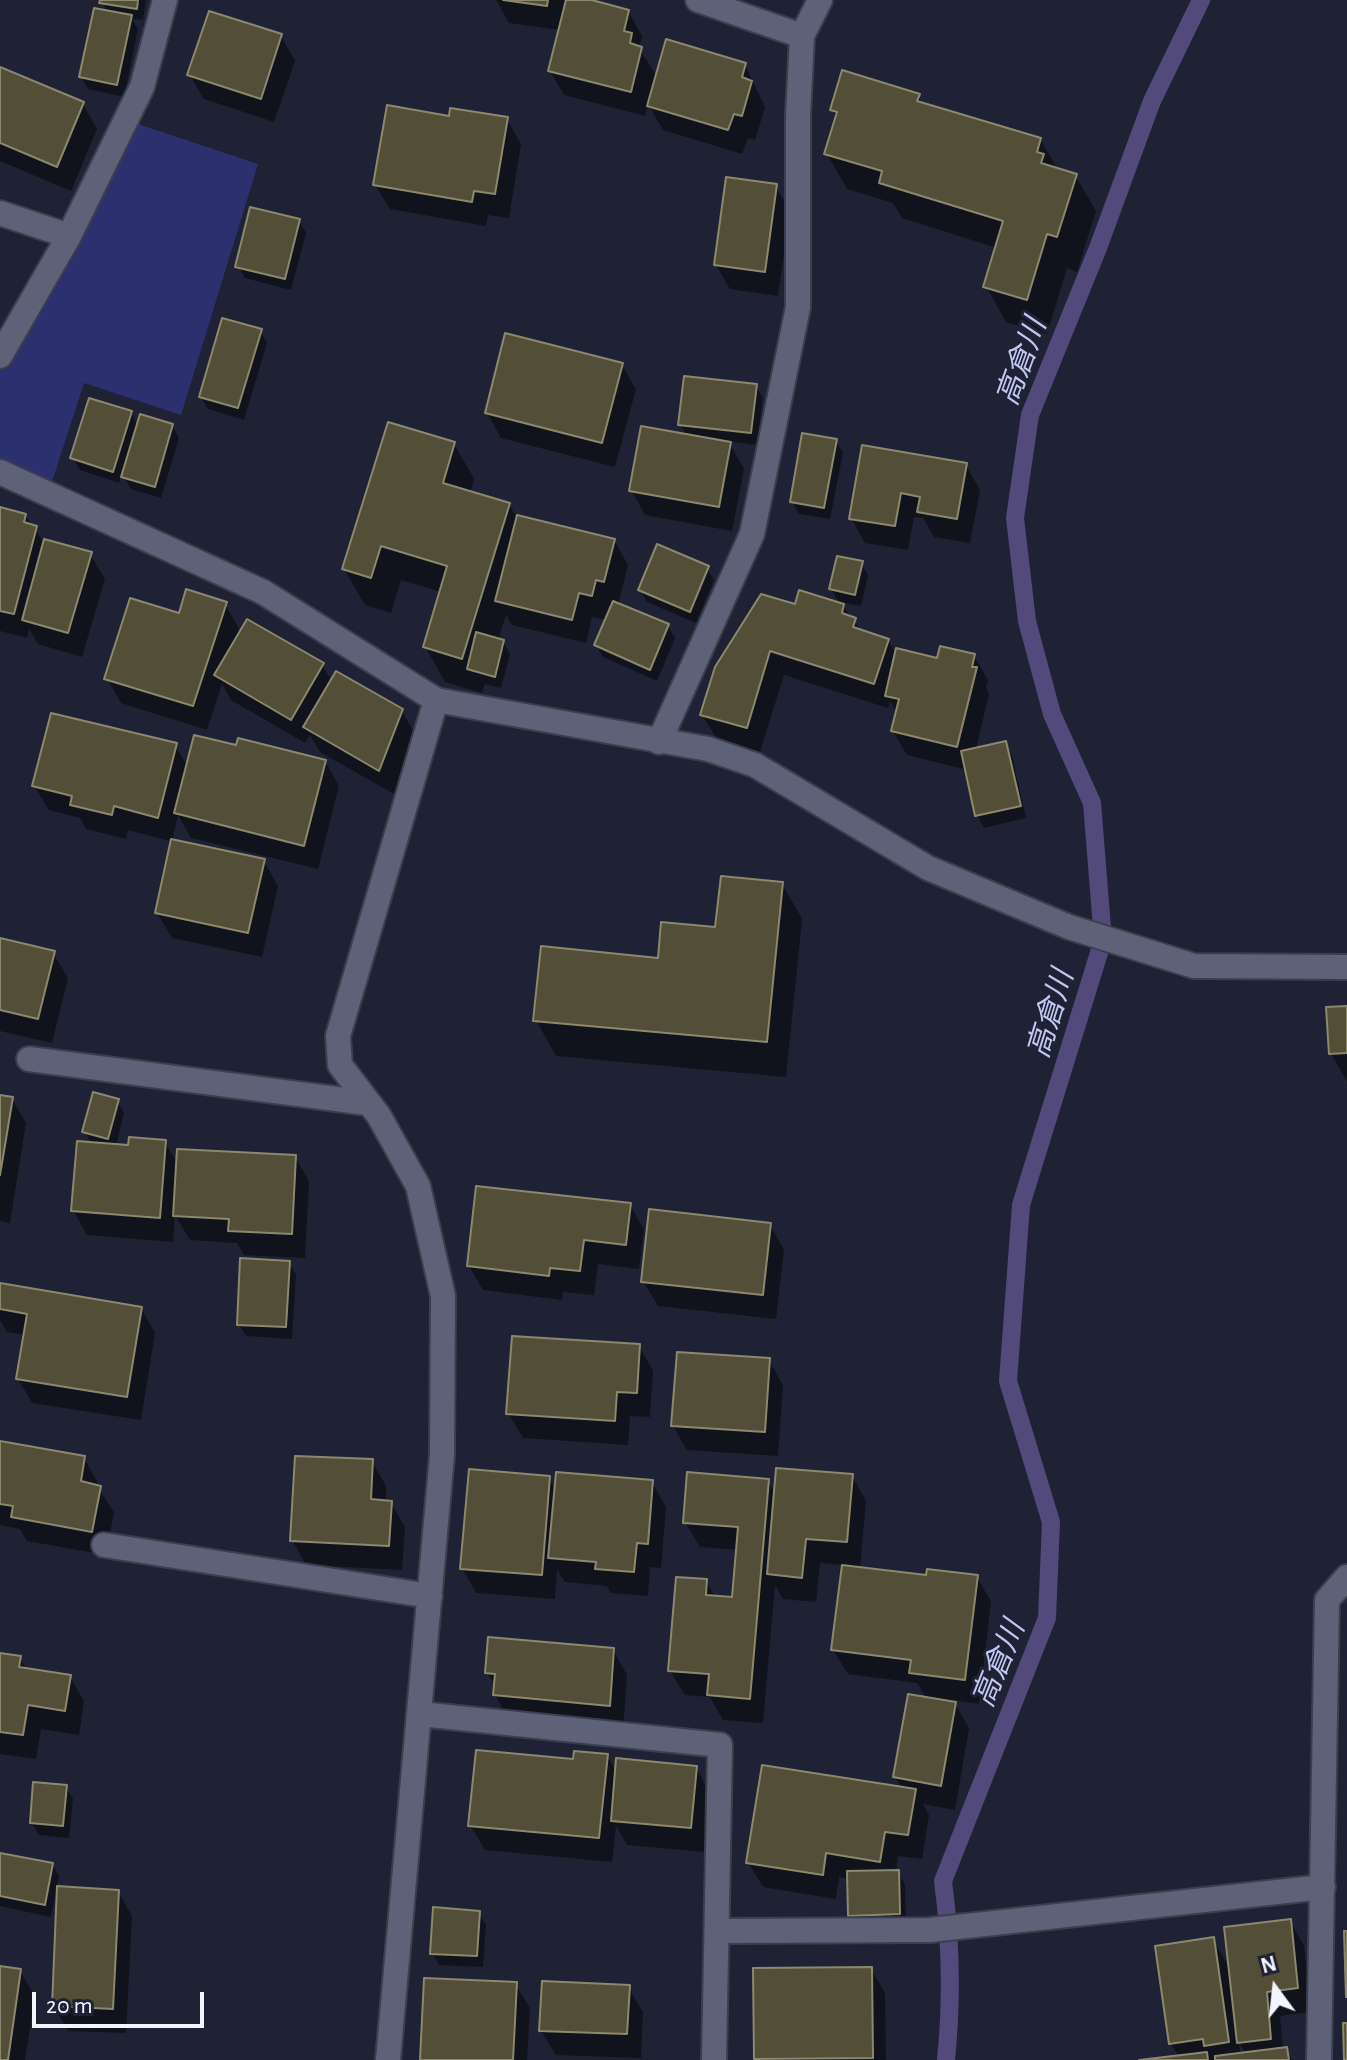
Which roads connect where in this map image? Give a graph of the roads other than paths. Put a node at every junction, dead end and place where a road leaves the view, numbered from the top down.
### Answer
1 (165, 0) edge
2 (698, 0) edge
3 (820, 0) edge
4 (802, 36) junction
5 (0, 213) edge
6 (69, 236) junction
7 (0, 356) edge
8 (0, 472) edge
9 (436, 700) junction
10 (659, 742) junction
11 (1347, 967) edge
12 (29, 1059) dead end
13 (367, 1103) junction
14 (104, 1545) dead end
15 (1347, 1577) edge
16 (430, 1596) junction
17 (420, 1714) junction
18 (1323, 1887) junction
19 (717, 1931) junction
20 (388, 2060) edge
21 (714, 2060) edge
22 (1319, 2060) edge

1 - 6 street
2 - 4 street
3 - 4 street
4 - 10 street
5 - 6 street
6 - 7 street
8 - 9 street
9 - 10 street
9 - 13 street
10 - 11 street
12 - 13 street
13 - 16 street
14 - 16 street
15 - 18 street
16 - 17 street
17 - 19 street
17 - 20 street
18 - 19 street
18 - 22 street
19 - 21 street

